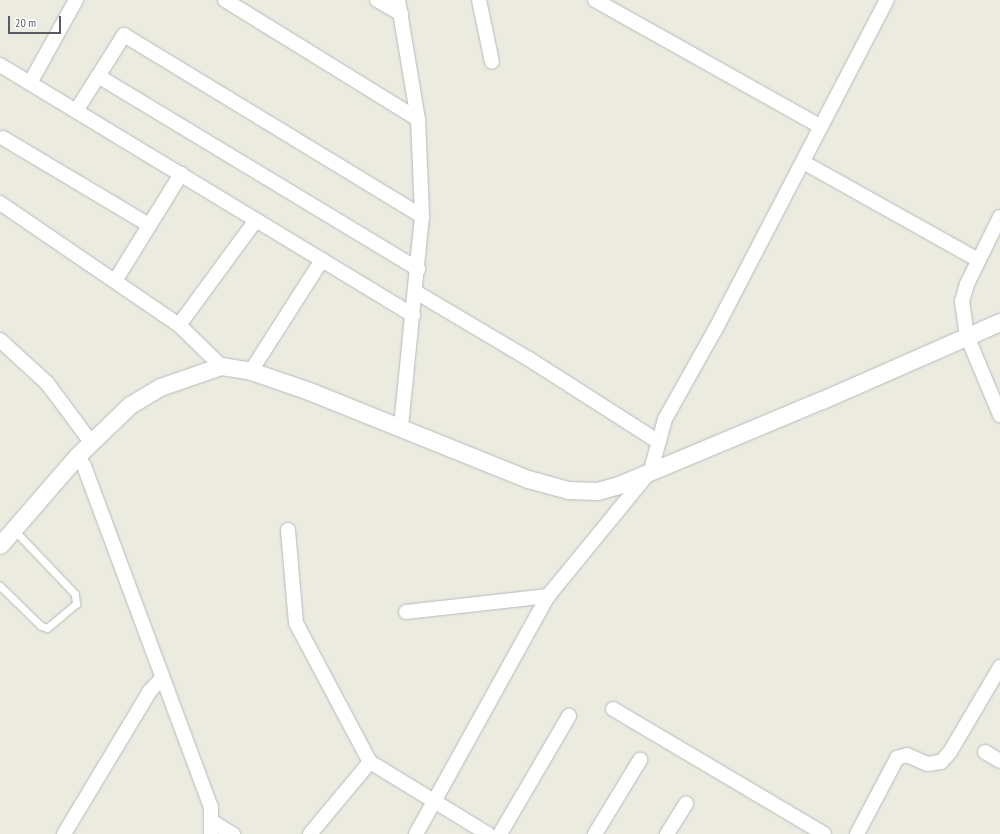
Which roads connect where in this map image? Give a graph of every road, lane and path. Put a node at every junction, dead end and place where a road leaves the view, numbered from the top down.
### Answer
1 (76, 0) edge
2 (225, 0) edge
3 (377, 0) edge
4 (398, 0) edge
5 (479, 0) edge
6 (595, 0) edge
7 (888, 0) edge
8 (401, 14) junction
9 (492, 62) dead end
10 (0, 65) edge
11 (98, 76) junction
12 (30, 83) junction
13 (76, 111) junction
14 (418, 119) junction
15 (821, 127) junction
16 (3, 138) dead end
17 (803, 162) junction
18 (181, 174) junction
19 (0, 203) edge
20 (422, 216) junction
21 (1000, 217) edge
22 (256, 220) junction
23 (150, 225) junction
24 (322, 260) junction
25 (978, 260) junction
26 (418, 269) junction
27 (115, 281) junction
28 (416, 292) junction
29 (413, 315) junction
30 (1000, 322) edge
31 (180, 325) junction
32 (967, 336) junction
33 (0, 340) edge
34 (221, 366) junction
35 (251, 370) junction
36 (1000, 415) edge
37 (401, 428) junction
38 (91, 442) junction
39 (659, 442) junction
40 (77, 456) junction
41 (651, 470) junction
42 (14, 529) junction
43 (288, 530) dead end
44 (0, 545) edge
45 (0, 586) edge
46 (548, 596) junction
47 (406, 612) dead end
48 (1000, 667) edge
49 (162, 678) junction
50 (613, 709) dead end
51 (569, 716) dead end
52 (985, 752) dead end
53 (640, 760) dead end
54 (1000, 761) edge
55 (370, 762) junction
56 (434, 803) junction
57 (686, 804) dead end
58 (211, 828) edge
59 (64, 834) edge
60 (233, 834) edge
61 (310, 834) edge
62 (416, 834) edge
63 (488, 834) edge
64 (500, 834) edge
65 (595, 834) edge
66 (667, 834) edge
67 (824, 834) edge
68 (857, 834) edge

1 - 12 street
2 - 14 street
3 - 8 street
4 - 8 street
5 - 9 street
6 - 15 street
7 - 15 street
8 - 14 street
10 - 12 street
11 - 13 street
11 - 20 street
11 - 26 street
12 - 13 street
13 - 18 street
14 - 20 street
15 - 17 street
16 - 23 street
17 - 25 street
17 - 39 street
18 - 22 street
18 - 23 street
19 - 27 street
20 - 26 street
21 - 25 street
22 - 24 street
22 - 31 street
23 - 27 street
24 - 29 street
24 - 35 street
25 - 32 street
26 - 28 street
27 - 31 street
28 - 29 street
28 - 39 street
29 - 37 street
30 - 32 street
31 - 34 street
32 - 36 street
32 - 41 street
33 - 38 street
34 - 35 street
34 - 38 street
35 - 37 street
37 - 41 street
38 - 40 street
39 - 41 street
40 - 42 street
40 - 49 street
41 - 46 street
42 - 44 street
42 - 45 lane
43 - 55 street
46 - 47 street
46 - 56 street
48 - 68 street
49 - 58 street
49 - 59 street
50 - 67 street
51 - 64 street
52 - 54 street
53 - 65 street
55 - 56 street
55 - 61 street
56 - 62 street
56 - 63 street
57 - 66 street
58 - 60 street

